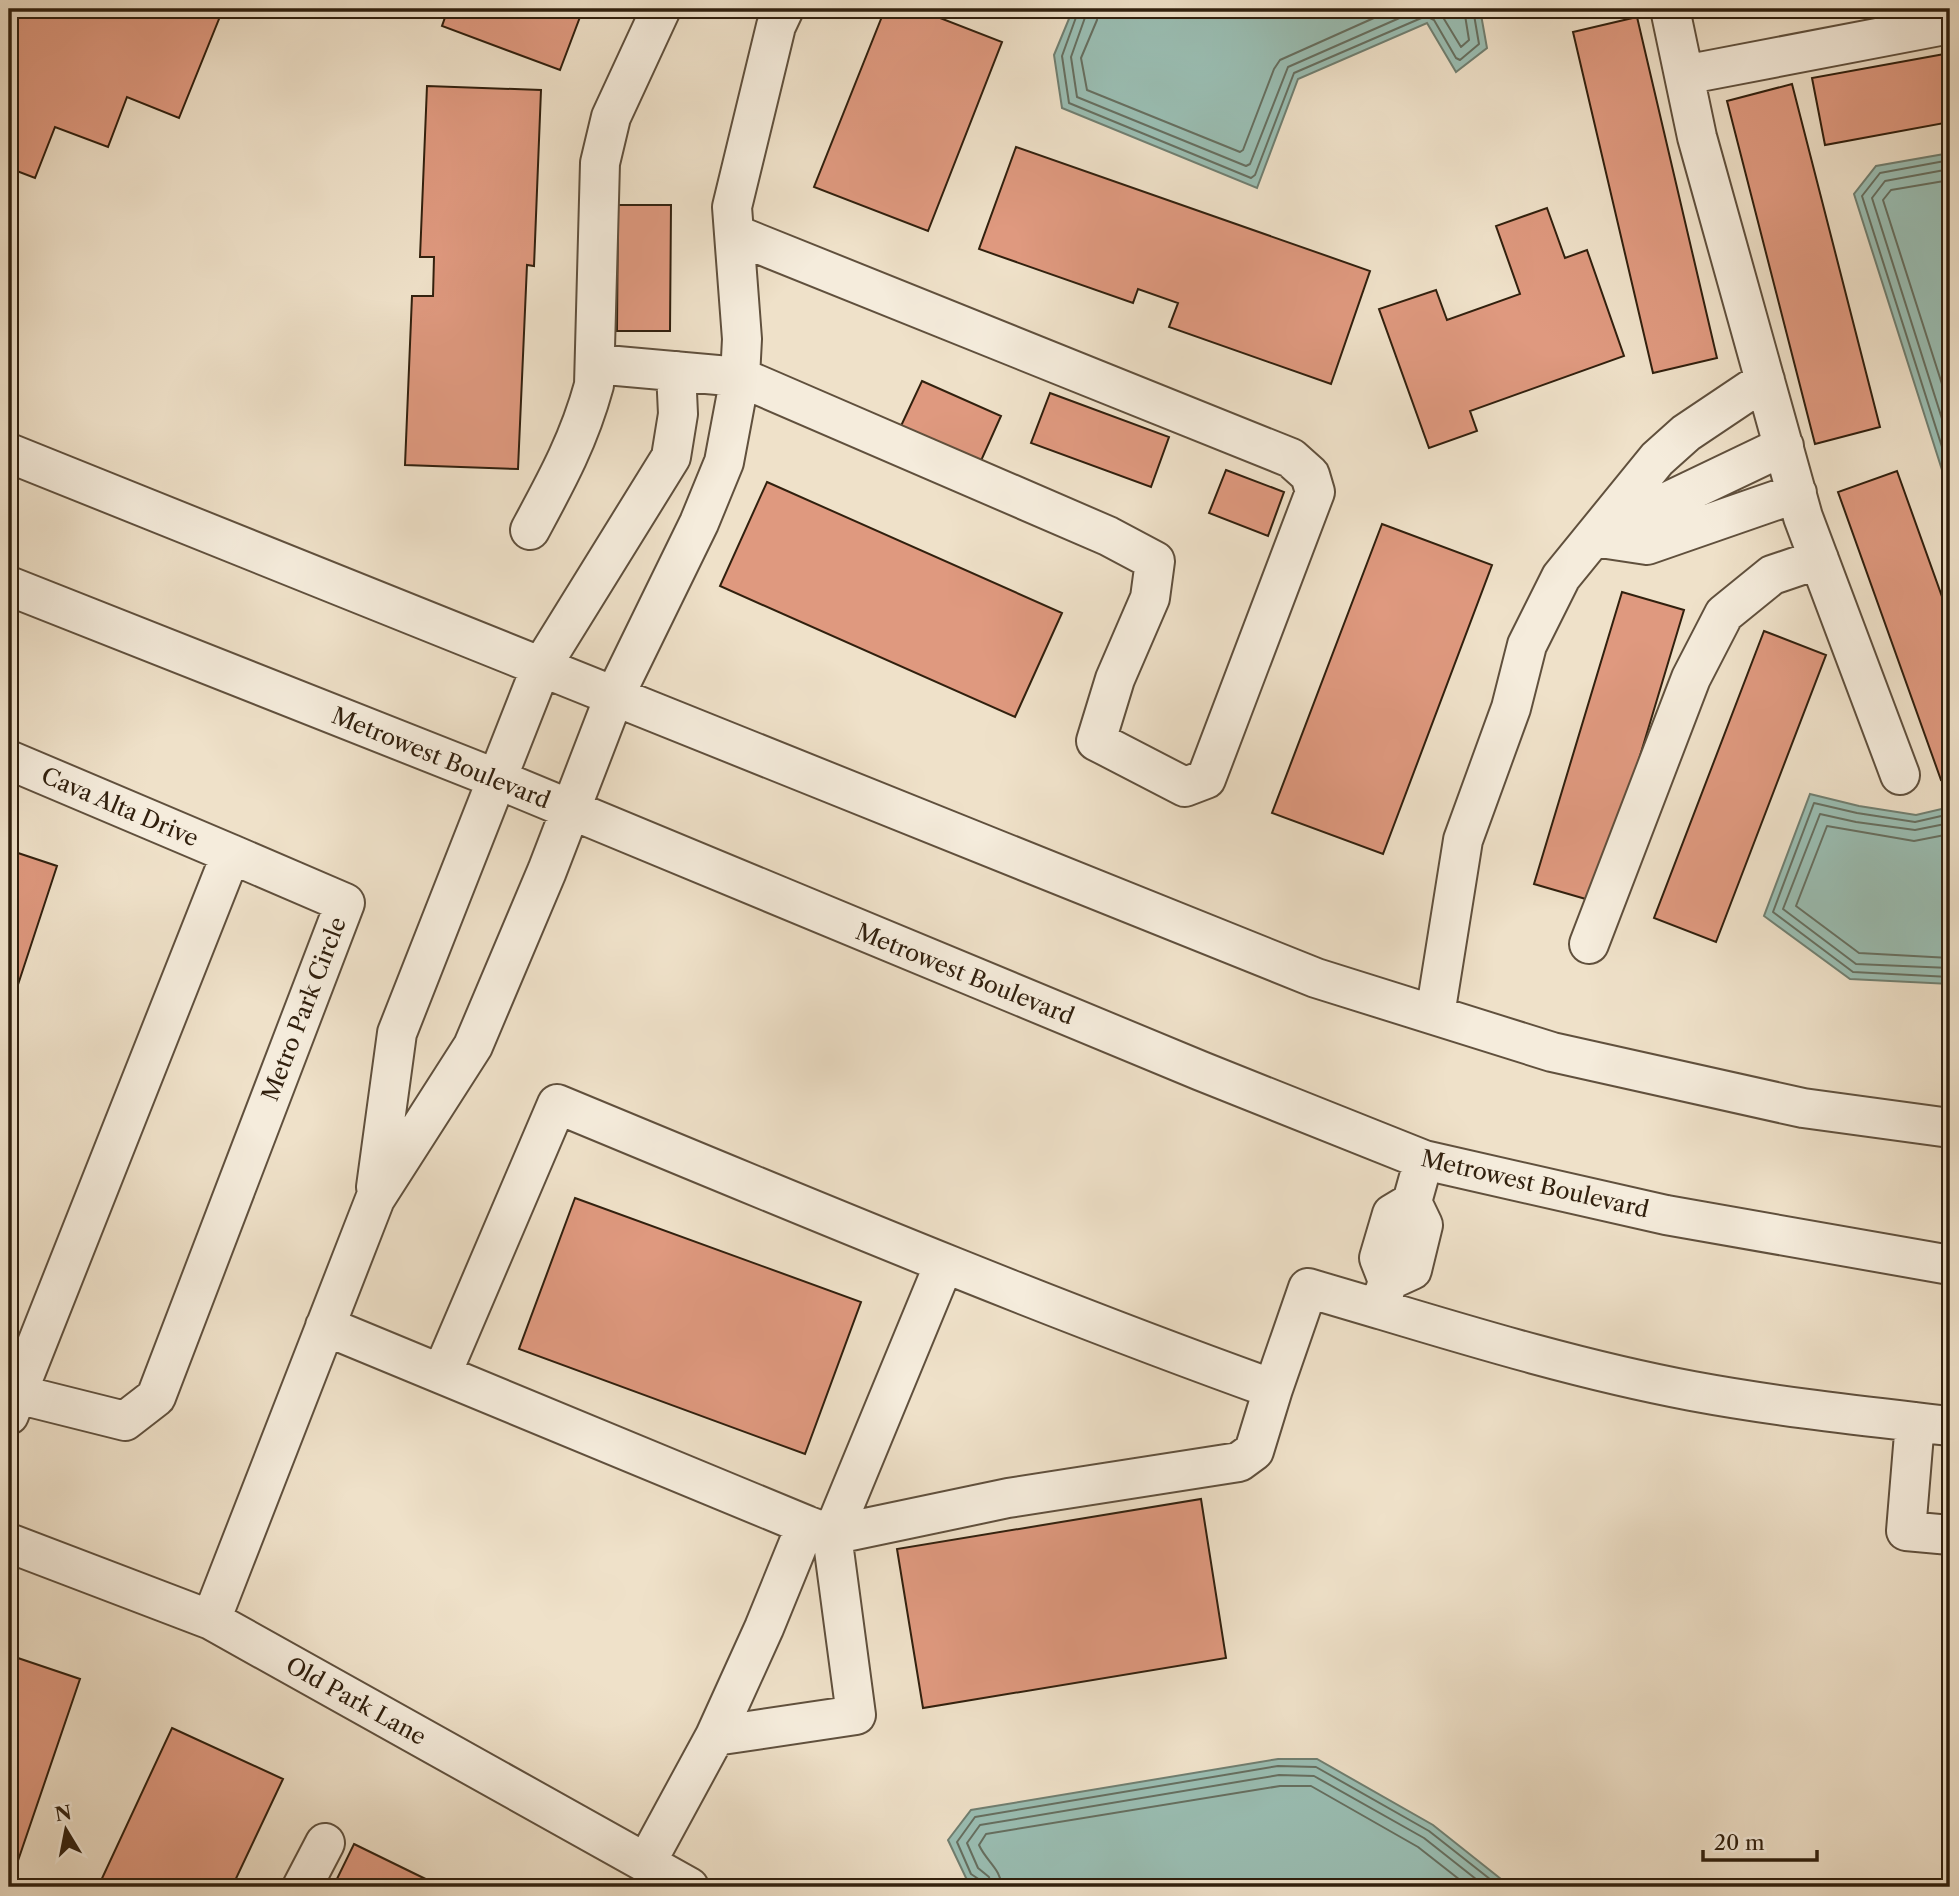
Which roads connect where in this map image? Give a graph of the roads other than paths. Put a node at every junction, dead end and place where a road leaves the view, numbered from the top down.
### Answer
1 (661, 9) edge
2 (784, 9) edge
3 (1670, 9) edge
4 (1950, 24) edge
5 (1684, 75) junction
6 (734, 234) junction
7 (594, 364) junction
8 (676, 371) junction
9 (740, 377) junction
10 (1765, 380) junction
11 (1784, 446) junction
12 (9, 453) edge
13 (1797, 493) junction
14 (530, 530) dead end
15 (1594, 537) junction
16 (1819, 559) junction
17 (9, 586) edge
18 (541, 667) junction
19 (614, 697) junction
20 (9, 760) edge
21 (1900, 775) dead end
22 (496, 779) junction
23 (570, 810) junction
24 (231, 854) junction
25 (1589, 944) dead end
26 (1435, 1016) junction
27 (1950, 1128) edge
28 (1424, 1160) junction
29 (374, 1199) junction
30 (944, 1264) junction
31 (1950, 1265) edge
32 (1383, 1295) junction
33 (325, 1326) junction
34 (442, 1373) junction
35 (1273, 1389) junction
36 (13, 1404) edge
37 (1933, 1424) edge
38 (819, 1530) junction
39 (1950, 1535) edge
40 (9, 1543) edge
41 (211, 1620) junction
42 (715, 1735) junction
43 (325, 1843) dead end
44 (646, 1863) junction
45 (302, 1887) edge
46 (689, 1887) edge

1 - 7 street
2 - 6 street
3 - 5 street
4 - 5 street
5 - 10 street
6 - 9 street
6 - 9 street
7 - 8 street
7 - 14 street
8 - 9 street
8 - 18 street
9 - 19 street
10 - 11 street
10 - 15 street
11 - 13 street
11 - 15 street
12 - 18 street
13 - 15 street
13 - 16 street
15 - 26 street
16 - 21 street
16 - 25 street
17 - 22 street, Metrowest Boulevard
18 - 19 street
18 - 22 street
19 - 23 street
19 - 26 street
20 - 24 street, Cava Alta Drive
22 - 23 street, Metrowest Boulevard
22 - 29 street
23 - 28 street, Metrowest Boulevard
23 - 29 street
24 - 36 street, Metro Park Circle
24 - 36 street, Metro Park Circle
26 - 27 street
28 - 31 street, Metrowest Boulevard
28 - 32 street
29 - 33 street
30 - 34 street
30 - 35 street
30 - 38 street
32 - 35 street
32 - 37 street
33 - 34 street
33 - 41 street
34 - 38 street
35 - 38 street
37 - 39 street
38 - 42 street
38 - 42 street
40 - 41 street, Old Park Lane
41 - 44 street, Old Park Lane
42 - 44 street
43 - 45 street
44 - 46 street, Old Park Lane

